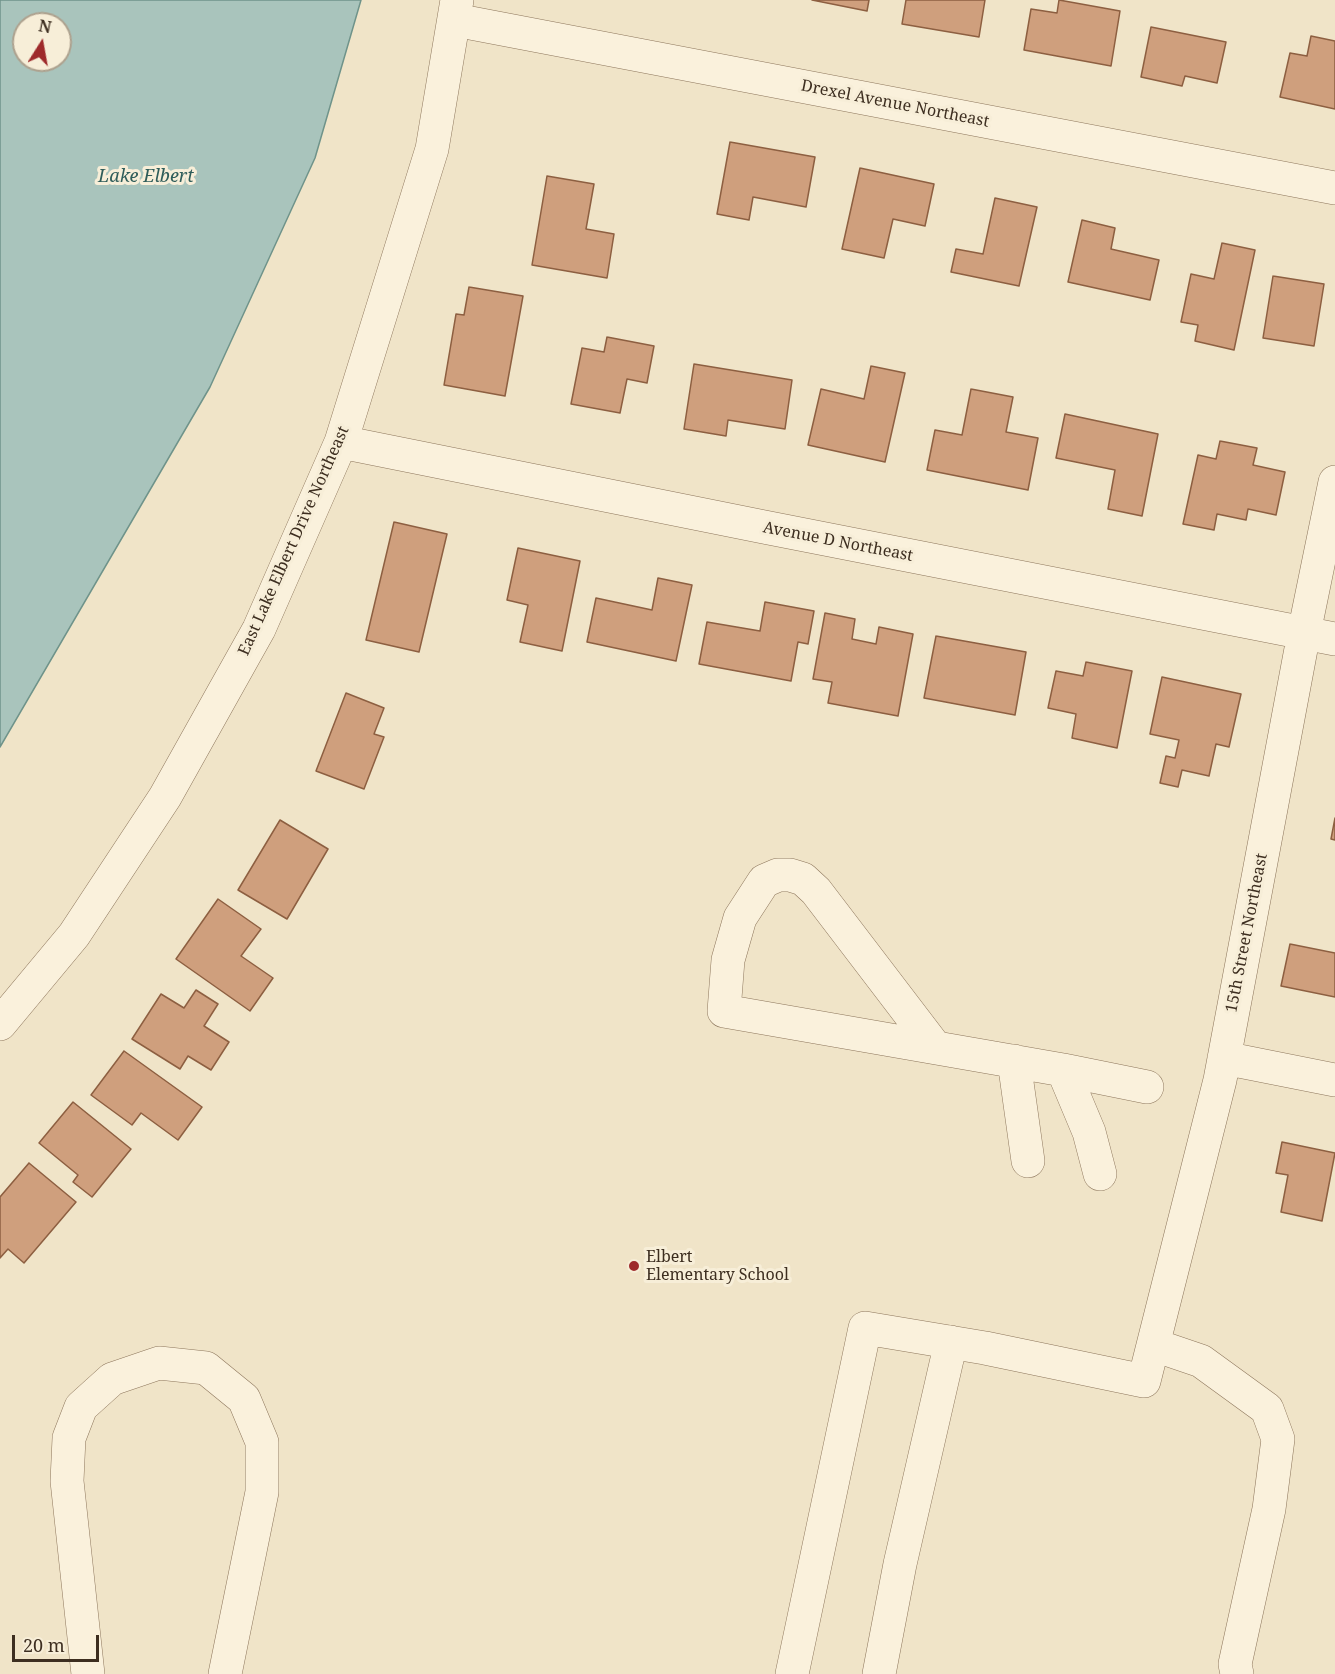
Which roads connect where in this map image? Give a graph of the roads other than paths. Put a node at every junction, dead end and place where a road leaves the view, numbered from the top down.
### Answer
1 (456, 10) edge
2 (1335, 188) edge
3 (341, 442) junction
4 (1335, 482) edge
5 (1319, 636) edge
6 (0, 1024) edge
7 (935, 1047) junction
8 (1224, 1058) junction
9 (1014, 1061) junction
10 (1063, 1070) junction
11 (1335, 1080) edge
12 (1147, 1087) dead end
13 (1028, 1161) dead end
14 (1100, 1174) dead end
15 (951, 1342) junction
16 (1154, 1346) junction
17 (88, 1674) edge
18 (225, 1674) edge
19 (792, 1674) edge
20 (879, 1674) edge
21 (1237, 1674) edge

1 - 2 street, Drexel Avenue Northeast
1 - 3 street, East Lake Elbert Drive Northeast
3 - 5 street, Avenue D Northeast
3 - 6 street, East Lake Elbert Drive Northeast
4 - 5 street, 15th Street Northeast
5 - 8 street, 15th Street Northeast
7 - 7 street
7 - 9 street
8 - 11 street
8 - 16 street, 15th Street Northeast
9 - 10 street
9 - 13 street
10 - 12 street
10 - 14 street
15 - 16 street, 15th Street Northeast
15 - 19 street
15 - 20 street
16 - 21 street
17 - 18 street

